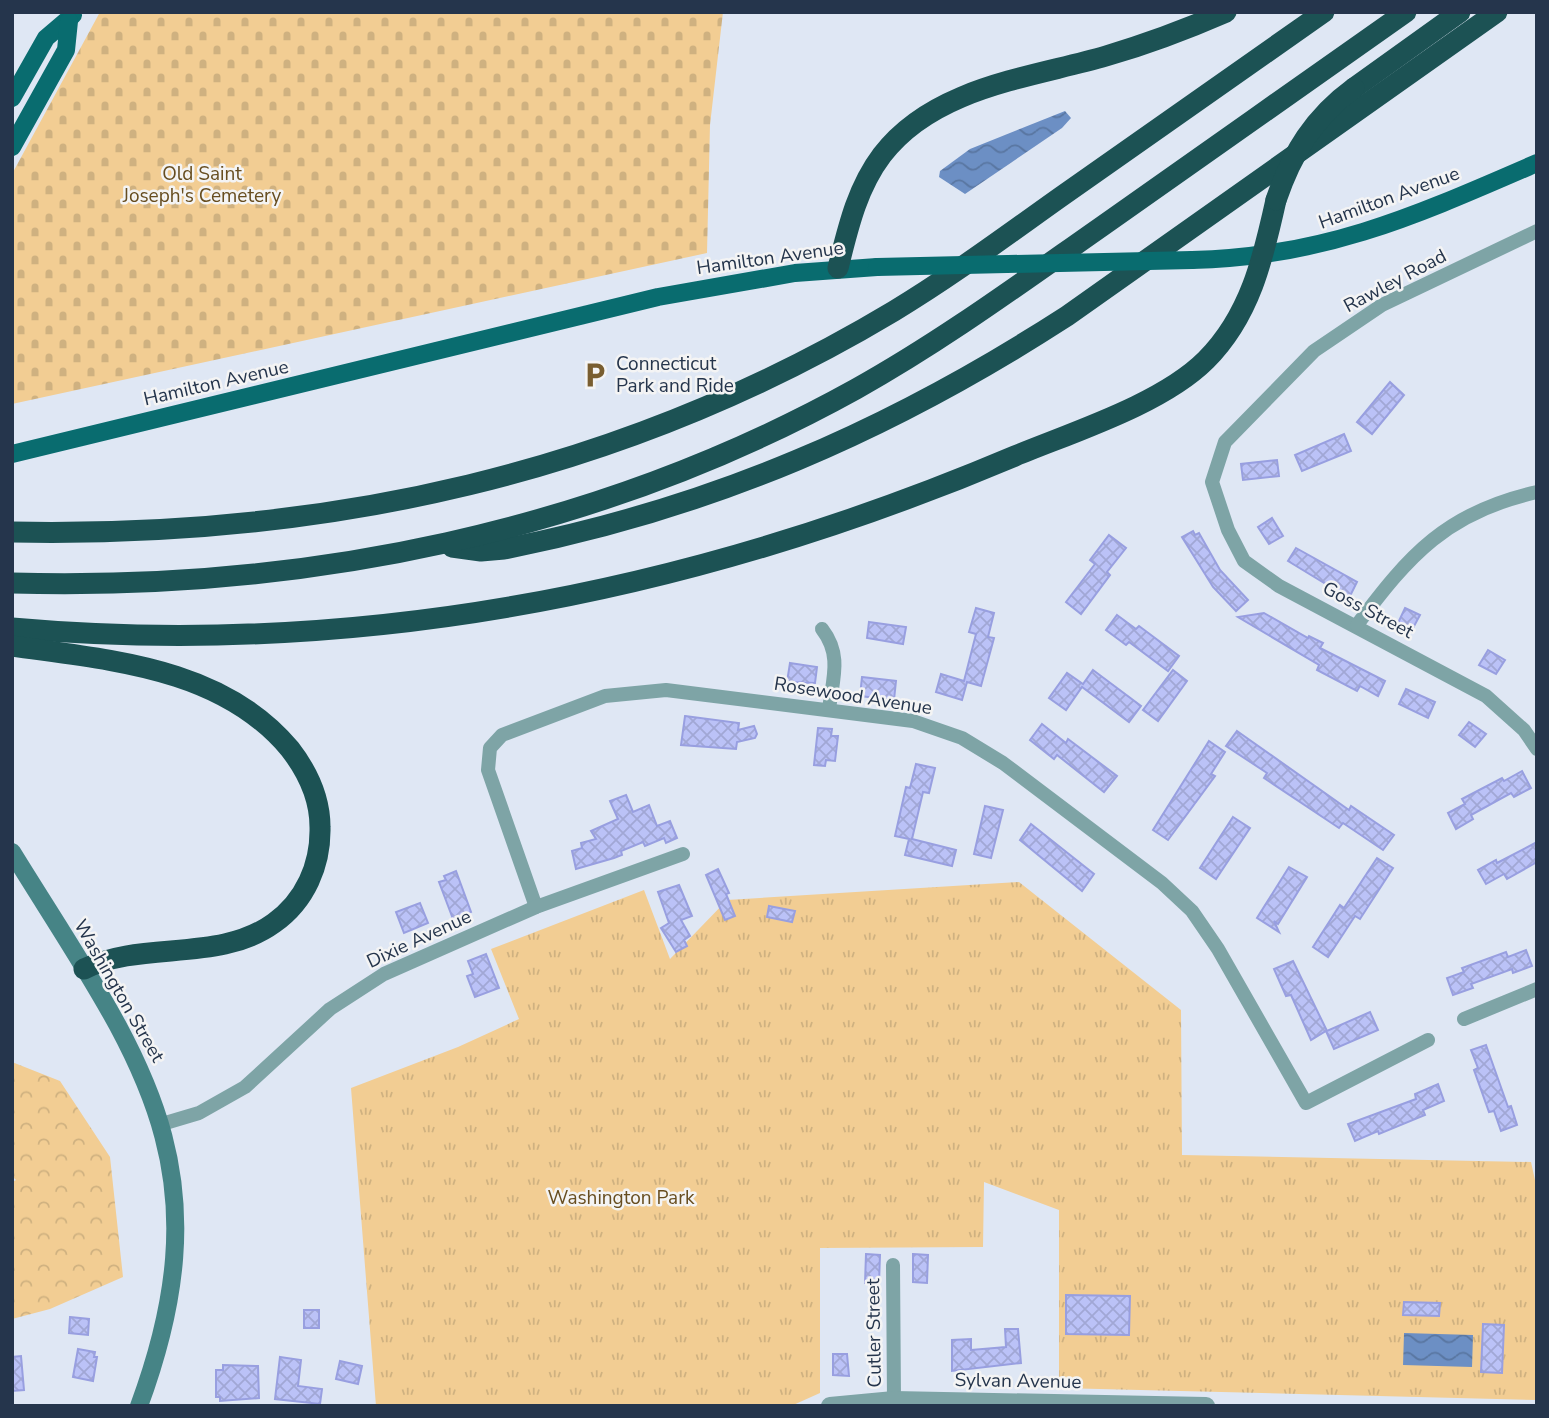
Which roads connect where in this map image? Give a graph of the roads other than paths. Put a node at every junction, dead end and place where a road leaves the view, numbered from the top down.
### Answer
1 (1227, 12) edge
2 (1324, 12) edge
3 (1406, 12) edge
4 (1460, 12) edge
5 (1497, 12) edge
6 (72, 16) edge
7 (12, 98) edge
8 (12, 147) edge
9 (1536, 169) edge
10 (1537, 231) edge
11 (1264, 256) junction
12 (838, 268) junction
13 (12, 454) edge
14 (1212, 482) joint
15 (1537, 492) edge
16 (12, 532) edge
17 (440, 545) junction
18 (12, 583) edge
19 (1357, 625) junction
20 (12, 628) edge
21 (822, 629) dead end
22 (12, 646) edge
23 (829, 709) junction
24 (1537, 748) edge
25 (12, 852) edge
26 (683, 854) dead end
27 (536, 907) junction
28 (84, 969) junction
29 (1537, 989) edge
30 (1464, 1019) dead end
31 (1428, 1040) dead end
32 (162, 1124) junction
33 (893, 1265) dead end
34 (894, 1400) junction
35 (1081, 1404) edge
36 (139, 1406) edge
37 (830, 1406) edge
38 (1206, 1406) edge

1 - 12 highway
2 - 16 highway
3 - 17 highway
4 - 11 highway, bridge
5 - 17 highway
6 - 7 main road
6 - 8 main road
9 - 11 main road, Hamilton Avenue
10 - 14 street, Rawley Road
11 - 12 main road, Hamilton Avenue, bridge
11 - 20 highway
12 - 13 main road, Hamilton Avenue
14 - 19 street, Goss Street
15 - 19 street
17 - 18 highway
19 - 24 street, Goss Street
21 - 23 street
22 - 28 highway
23 - 27 street, Rosewood Avenue
23 - 31 street, Rosewood Avenue
25 - 28 main road, Washington Street
26 - 27 street, Dixie Avenue
27 - 32 street, Dixie Avenue
28 - 32 main road, Washington Street
29 - 30 street
32 - 36 main road, Washington Street
33 - 34 street, Cutler Street
34 - 35 street, Sylvan Avenue
34 - 37 street, Sylvan Avenue
35 - 38 street, Sylvan Avenue

